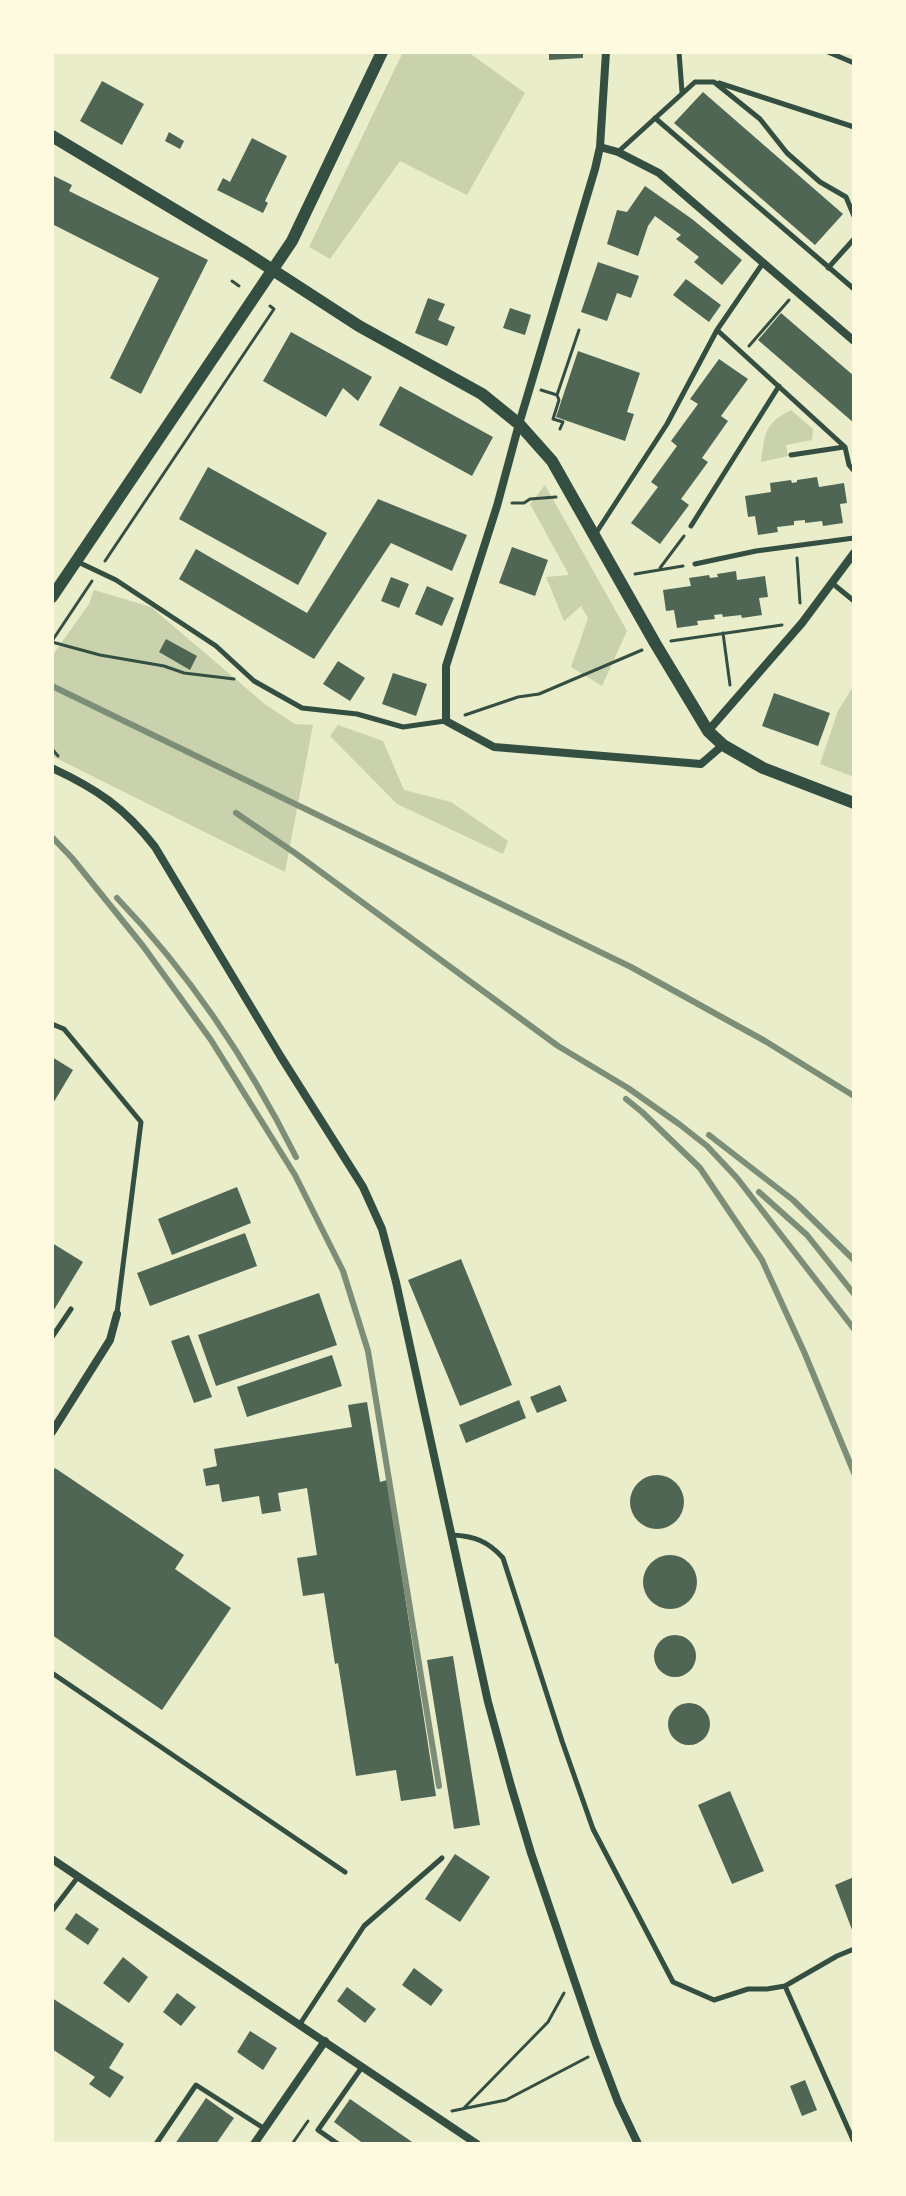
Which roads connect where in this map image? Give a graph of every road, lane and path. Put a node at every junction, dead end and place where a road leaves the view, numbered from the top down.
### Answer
1 (382, 52) edge
2 (606, 52) edge
3 (679, 52) edge
4 (828, 52) edge
5 (854, 63) edge
6 (714, 82) junction
7 (682, 93) junction
8 (655, 118) junction
9 (854, 127) edge
10 (52, 136) edge
11 (600, 147) junction
12 (618, 152) junction
13 (854, 189) edge
14 (846, 197) junction
15 (854, 216) edge
16 (854, 239) edge
17 (764, 262) junction
18 (828, 268) junction
19 (273, 269) junction
20 (232, 281) dead end
21 (239, 286) dead end
22 (854, 289) edge
23 (270, 306) dead end
24 (779, 310) dead end
25 (579, 330) dead end
26 (717, 330) junction
27 (854, 341) edge
28 (743, 353) junction
29 (779, 386) junction
30 (542, 390) dead end
31 (557, 395) junction
32 (519, 424) junction
33 (560, 429) dead end
34 (845, 447) junction
35 (791, 455) dead end
36 (854, 471) edge
37 (572, 495) junction
38 (497, 506) junction
39 (691, 526) joint
40 (595, 535) junction
41 (854, 538) edge
42 (796, 545) junction
43 (854, 553) edge
44 (77, 561) junction
45 (695, 564) dead end
46 (682, 566) dead end
47 (658, 570) junction
48 (98, 572) junction
49 (635, 574) dead end
50 (832, 583) junction
51 (52, 597) edge
52 (854, 601) edge
53 (802, 623) junction
54 (723, 633) junction
55 (672, 640) dead end
56 (52, 642) edge
57 (655, 643) junction
58 (254, 681) junction
59 (733, 703) junction
60 (446, 721) junction
61 (708, 731) junction
62 (723, 745) junction
63 (52, 768) edge
64 (854, 803) edge
65 (52, 1024) edge
66 (71, 1309) dead end
67 (117, 1314) joint
68 (52, 1337) edge
69 (52, 1432) edge
70 (451, 1535) junction
71 (52, 1673) edge
72 (442, 1858) dead end
73 (52, 1859) edge
74 (345, 1872) dead end
75 (78, 1876) junction
76 (52, 1911) edge
77 (854, 1949) edge
78 (785, 1986) junction
79 (571, 2004) dead end
80 (300, 2024) junction
81 (325, 2041) junction
82 (588, 2057) dead end
83 (362, 2066) junction
84 (463, 2109) junction
85 (434, 2115) junction
86 (265, 2129) junction
87 (854, 2142) edge
88 (156, 2144) edge
89 (254, 2144) edge
90 (338, 2144) edge
91 (477, 2144) edge
92 (638, 2144) edge

1 - 19 street
2 - 11 street
3 - 7 lane
4 - 5 lane
6 - 7 lane
6 - 9 lane
6 - 14 lane
7 - 8 lane
8 - 12 lane
8 - 18 lane
10 - 19 street
11 - 12 street
11 - 32 street
12 - 17 street
13 - 14 lane
14 - 15 lane
16 - 18 lane
17 - 26 lane
17 - 27 street
18 - 22 lane
19 - 32 street
19 - 44 street
20 - 21 path
23 - 48 path
24 - 28 path
25 - 31 path
26 - 28 lane
26 - 40 lane
28 - 29 lane
29 - 34 lane
29 - 39 lane
30 - 31 path
31 - 33 path
32 - 37 street
32 - 38 street
34 - 35 lane
34 - 36 lane
37 - 38 path
37 - 40 street
38 - 60 street
39 - 47 path
40 - 57 street
41 - 42 lane
42 - 45 lane
42 - 53 path
43 - 50 street
44 - 48 lane
44 - 51 street
46 - 47 path
47 - 49 path
48 - 56 path
48 - 58 lane
50 - 52 lane
50 - 53 street
53 - 54 path
53 - 59 street
54 - 55 path
54 - 59 path
56 - 58 path
57 - 60 path
57 - 61 street
58 - 60 lane
59 - 61 street
60 - 62 street
61 - 62 street
62 - 64 street
63 - 70 street
65 - 67 lane
66 - 68 lane
67 - 69 street
70 - 78 lane
70 - 92 street
71 - 74 lane
72 - 80 lane
73 - 75 street
75 - 76 lane
75 - 80 street
77 - 78 lane
78 - 87 lane
79 - 84 path
80 - 81 street
81 - 83 street
81 - 86 street
82 - 84 path
83 - 85 street
83 - 90 lane
84 - 85 path
85 - 91 street
86 - 88 lane
86 - 89 street

